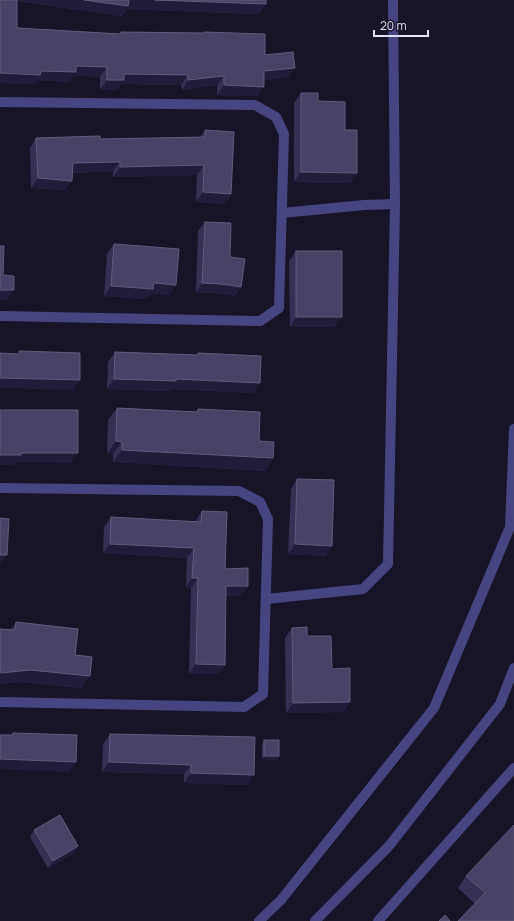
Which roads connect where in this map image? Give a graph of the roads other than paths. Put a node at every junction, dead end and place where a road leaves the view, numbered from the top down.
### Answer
1 (393, 0) edge
2 (0, 102) edge
3 (395, 204) junction
4 (282, 213) junction
5 (0, 316) edge
6 (514, 429) edge
7 (0, 488) edge
8 (266, 599) junction
9 (514, 668) edge
10 (0, 702) edge
11 (514, 768) edge
12 (259, 921) edge
13 (315, 921) edge
14 (378, 921) edge

1 - 3 street
2 - 4 street
3 - 4 street
3 - 8 street
4 - 5 street
6 - 12 street
7 - 8 street
8 - 10 street
9 - 13 street
11 - 14 street

